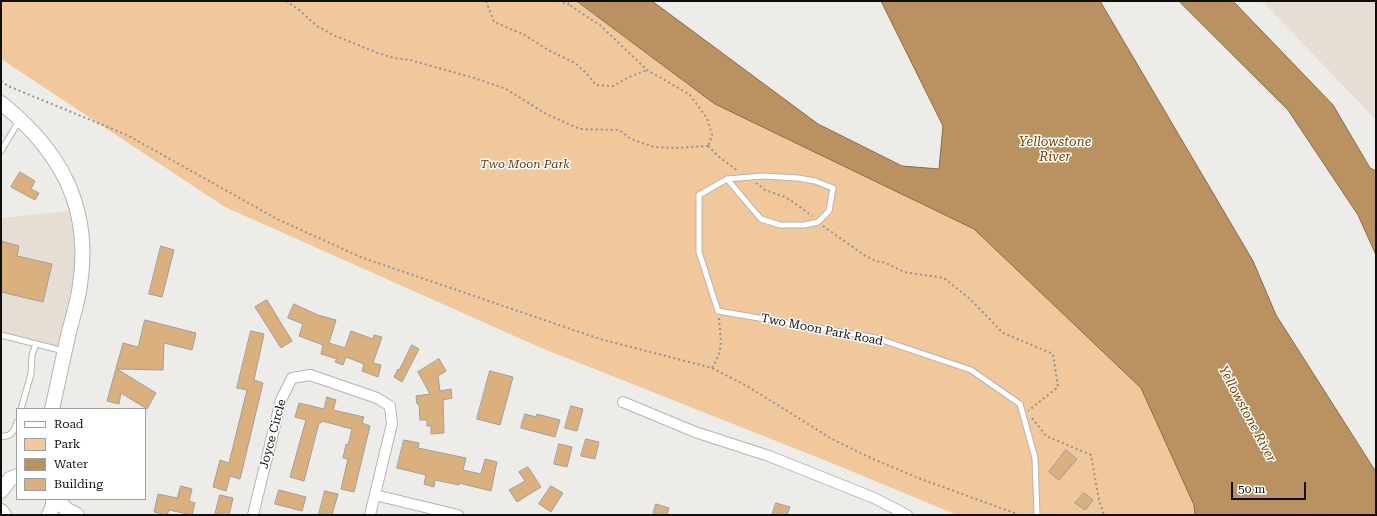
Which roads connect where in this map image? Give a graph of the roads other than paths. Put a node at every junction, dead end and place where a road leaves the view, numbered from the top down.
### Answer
1 (1, 103) edge
2 (21, 118) junction
3 (1, 151) edge
4 (726, 179) junction
5 (1, 335) edge
6 (36, 344) junction
7 (65, 351) junction
8 (623, 402) dead end
9 (21, 408) edge
10 (52, 408) edge
11 (16, 426) edge
12 (1, 436) edge
13 (9, 479) edge
14 (1, 491) edge
15 (375, 495) junction
16 (53, 500) edge
17 (57, 500) edge
18 (1, 511) edge
19 (4, 515) edge
20 (49, 515) edge
21 (77, 515) edge
22 (253, 515) edge
23 (370, 515) edge
24 (458, 515) edge
25 (907, 515) edge
26 (1037, 515) edge

1 - 2 street
2 - 3 lane
2 - 7 street
4 - 4 lane
4 - 26 lane, Two Moon Park Road
5 - 6 lane
6 - 7 lane
6 - 9 lane
7 - 10 street
8 - 25 street
11 - 12 lane
13 - 14 street
15 - 22 street, Joyce Circle
15 - 23 street, Joyce Circle
15 - 24 street
16 - 20 street
17 - 21 street
18 - 19 street

